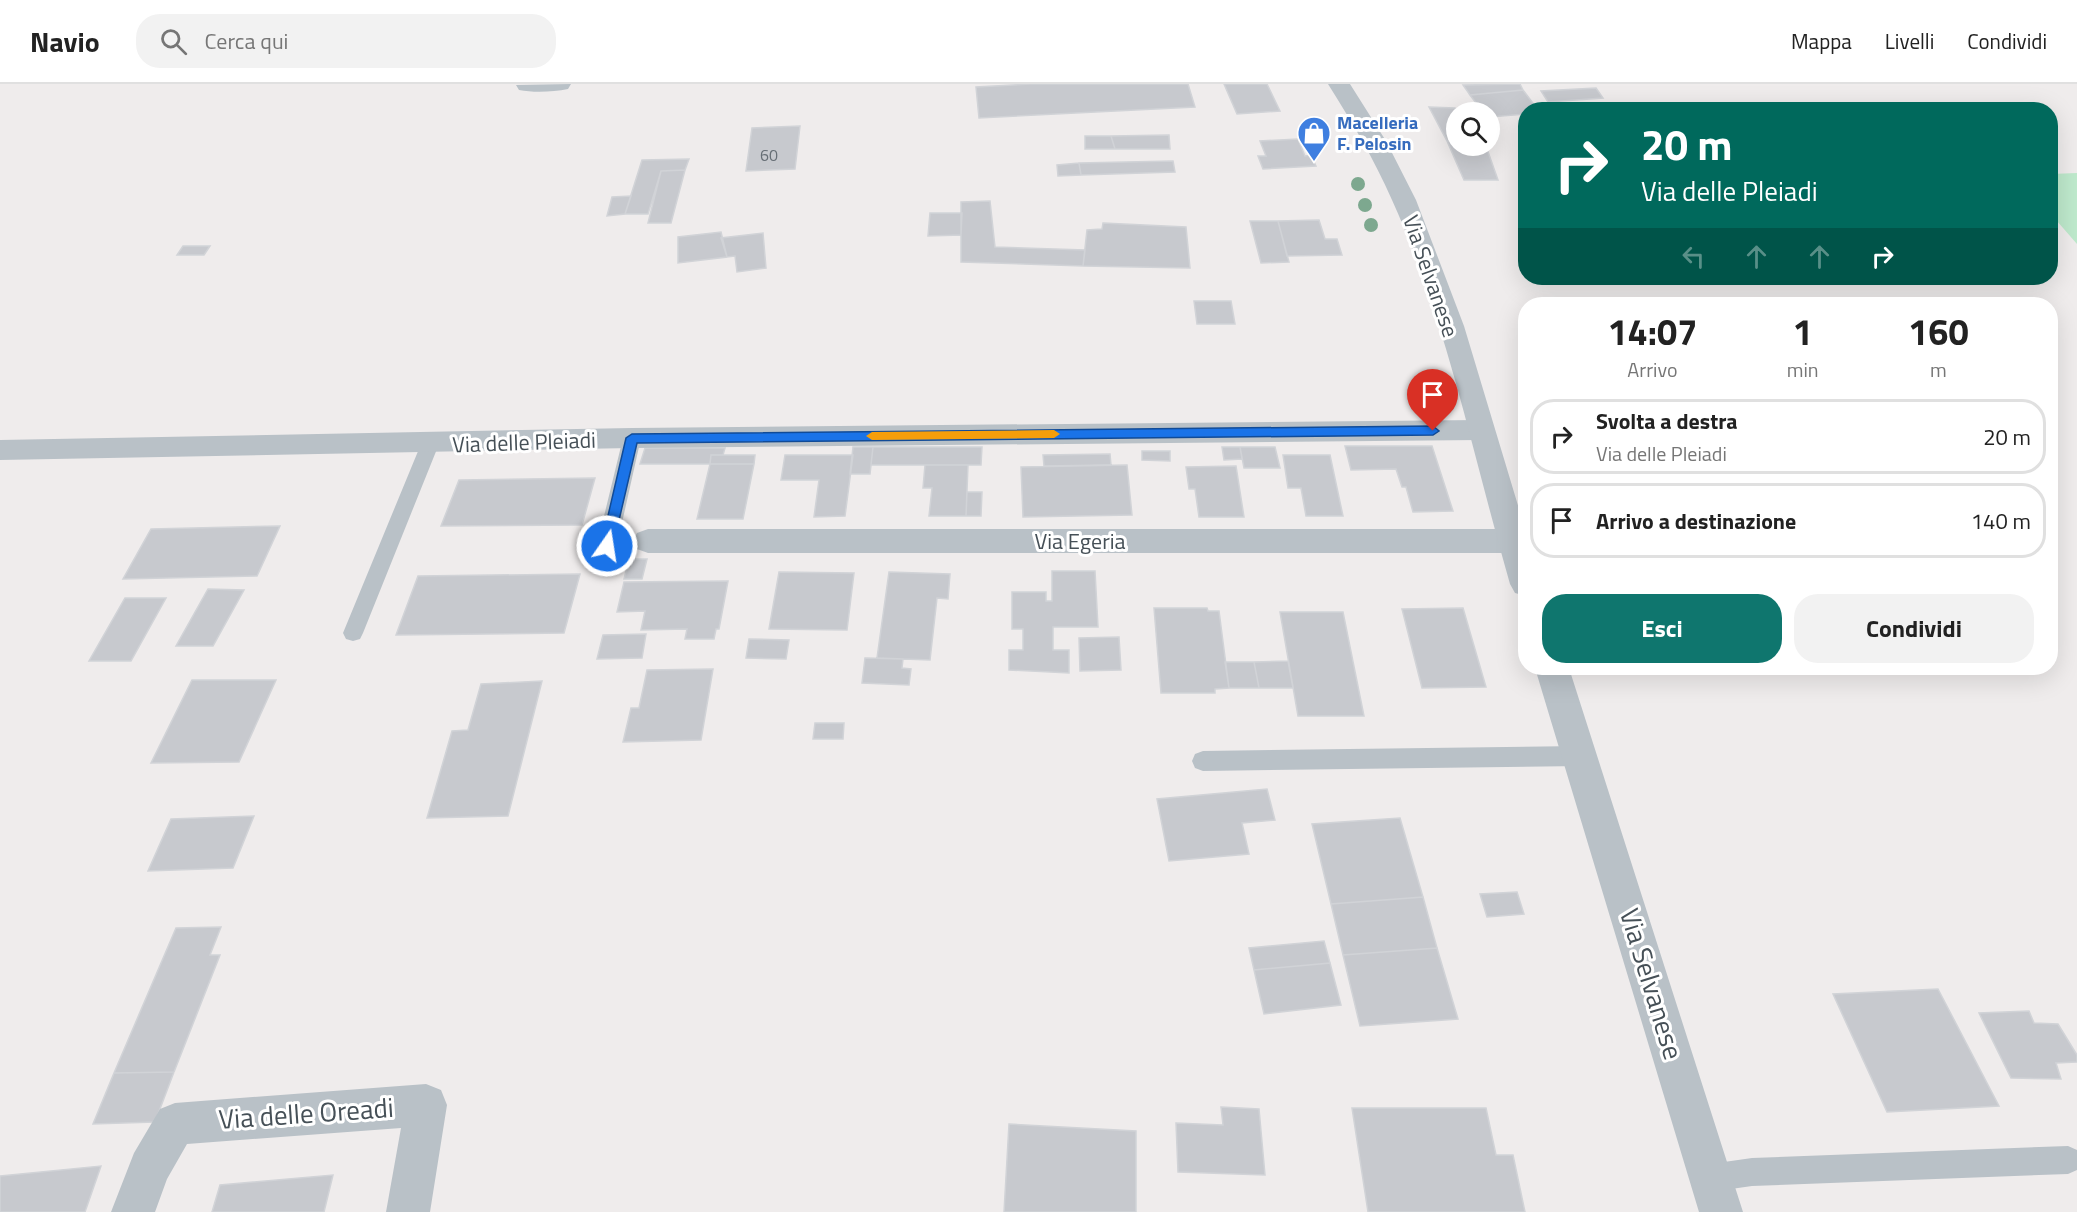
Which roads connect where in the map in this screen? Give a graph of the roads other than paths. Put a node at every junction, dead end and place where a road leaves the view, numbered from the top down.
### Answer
1 (560, 84) edge
2 (1339, 84) edge
3 (527, 85) edge
4 (1480, 430) junction
5 (632, 438) junction
6 (430, 444) junction
7 (0, 450) edge
8 (648, 541) dead end
9 (1512, 541) junction
10 (607, 546) dead end
11 (1518, 559) edge
12 (353, 633) dead end
13 (1554, 675) edge
14 (1581, 756) junction
15 (1203, 761) dead end
16 (2068, 1160) dead end
17 (1716, 1195) edge
18 (133, 1212) edge
19 (408, 1212) edge

1 - 3 street
2 - 4 street, Via Selvanese
4 - 5 street, Via delle Pleiadi
4 - 9 street, Via Selvanese
5 - 6 street, Via delle Pleiadi
5 - 10 lane
6 - 7 street, Via delle Pleiadi
6 - 12 lane
8 - 9 street, Via Egeria
9 - 11 street, Via Selvanese
13 - 14 street, Via Selvanese
14 - 15 lane
14 - 17 street, Via Selvanese
16 - 17 lane
18 - 19 street, Via delle Oreadi

